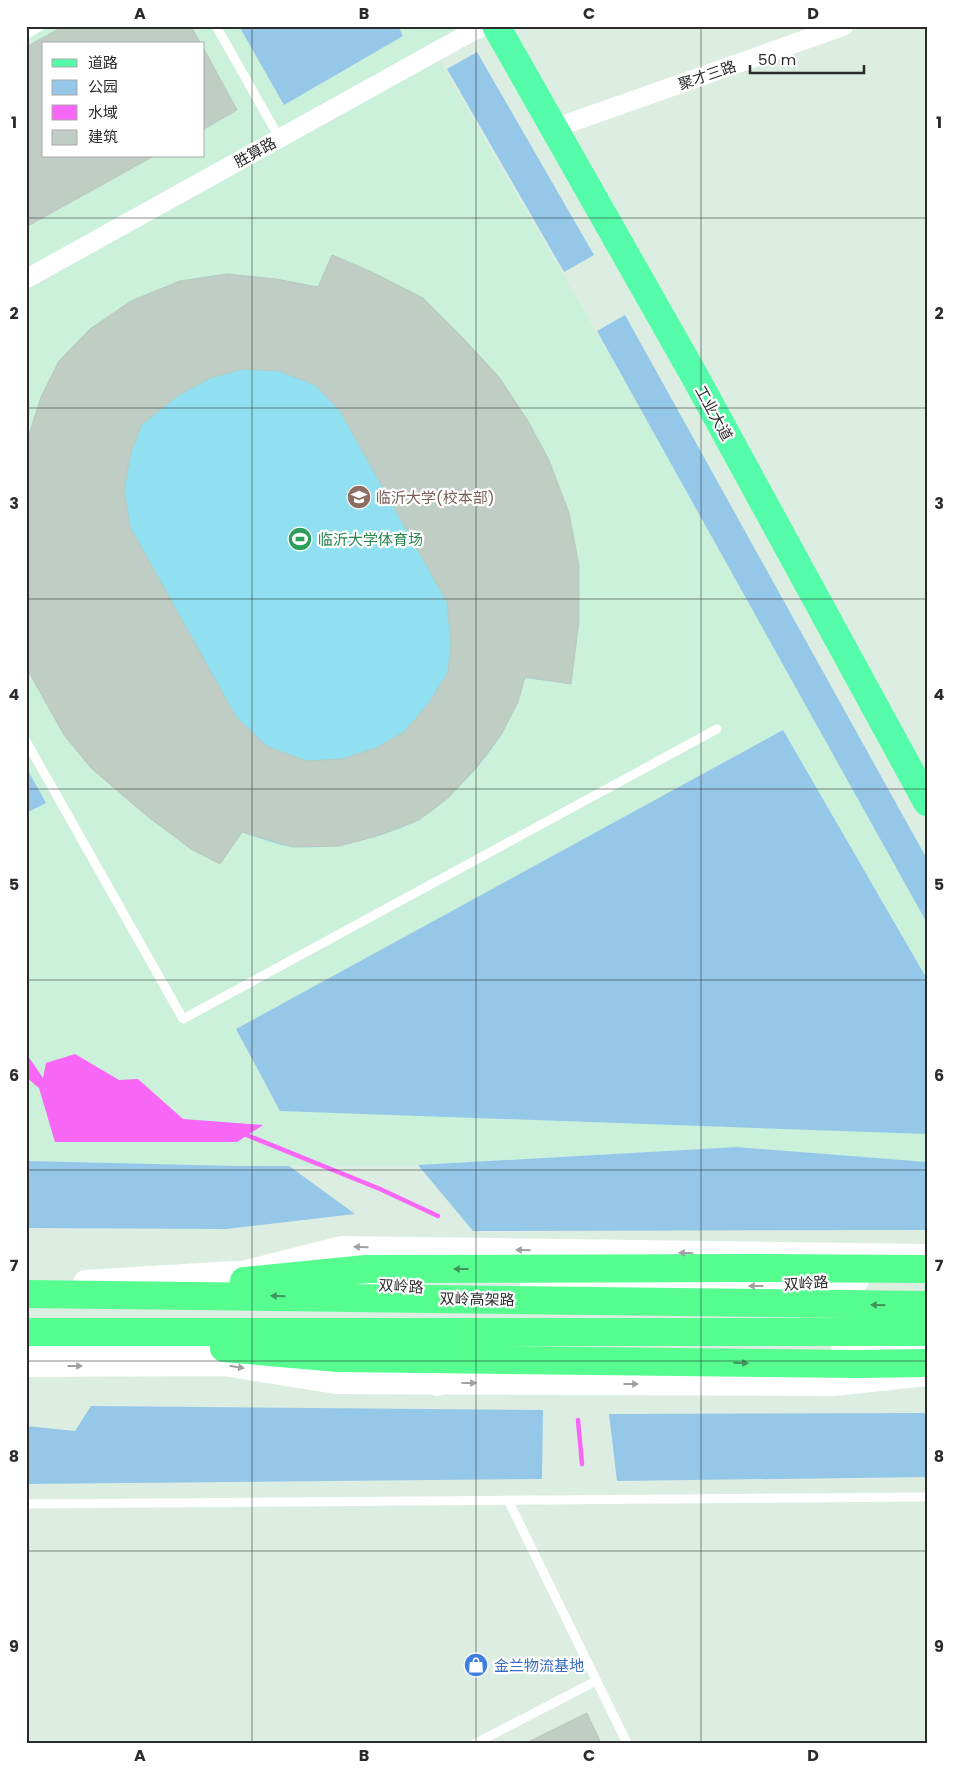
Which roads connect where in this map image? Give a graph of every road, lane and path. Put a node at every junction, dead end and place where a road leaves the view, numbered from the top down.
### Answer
1 (42, 26) edge
2 (216, 26) edge
3 (484, 26) edge
4 (496, 26) edge
5 (513, 26) edge
6 (844, 26) edge
7 (26, 35) edge
8 (569, 123) junction
9 (280, 139) junction
10 (26, 278) edge
11 (717, 729) dead end
12 (26, 741) edge
13 (927, 773) edge
14 (927, 802) edge
15 (927, 1255) edge
16 (927, 1269) edge
17 (234, 1274) junction
18 (927, 1276) edge
19 (26, 1283) edge
20 (26, 1294) edge
21 (106, 1294) junction
22 (927, 1306) edge
23 (927, 1332) edge
24 (33, 1337) edge
25 (364, 1345) junction
26 (927, 1349) edge
27 (927, 1363) edge
28 (26, 1366) edge
29 (927, 1376) edge
30 (437, 1383) junction
31 (927, 1497) edge
32 (508, 1500) junction
33 (26, 1504) edge
34 (596, 1681) junction
35 (476, 1743) edge
36 (627, 1743) edge

1 - 7 lane
2 - 9 lane
3 - 9 street, 胜算路
4 - 14 main road, 工业大道
5 - 8 main road, 工业大道
6 - 8 street, 聚才三路
8 - 13 main road, 工业大道
9 - 10 street, 胜算路
11 - 12 lane
15 -> 17 street
16 -> 21 highway
18 -> 17 main road, 双岭路
17 - 19 main road, 双岭路
20 - 21 highway, 双岭高架路
22 -> 21 highway, 双岭高架路
23 - 24 highway
24 - 25 main road
24 -> 27 highway
25 - 26 main road
25 - 30 main road
28 -> 30 street
30 -> 29 street
31 - 32 lane
32 - 33 lane
32 - 34 lane
34 - 35 lane
34 - 36 lane

